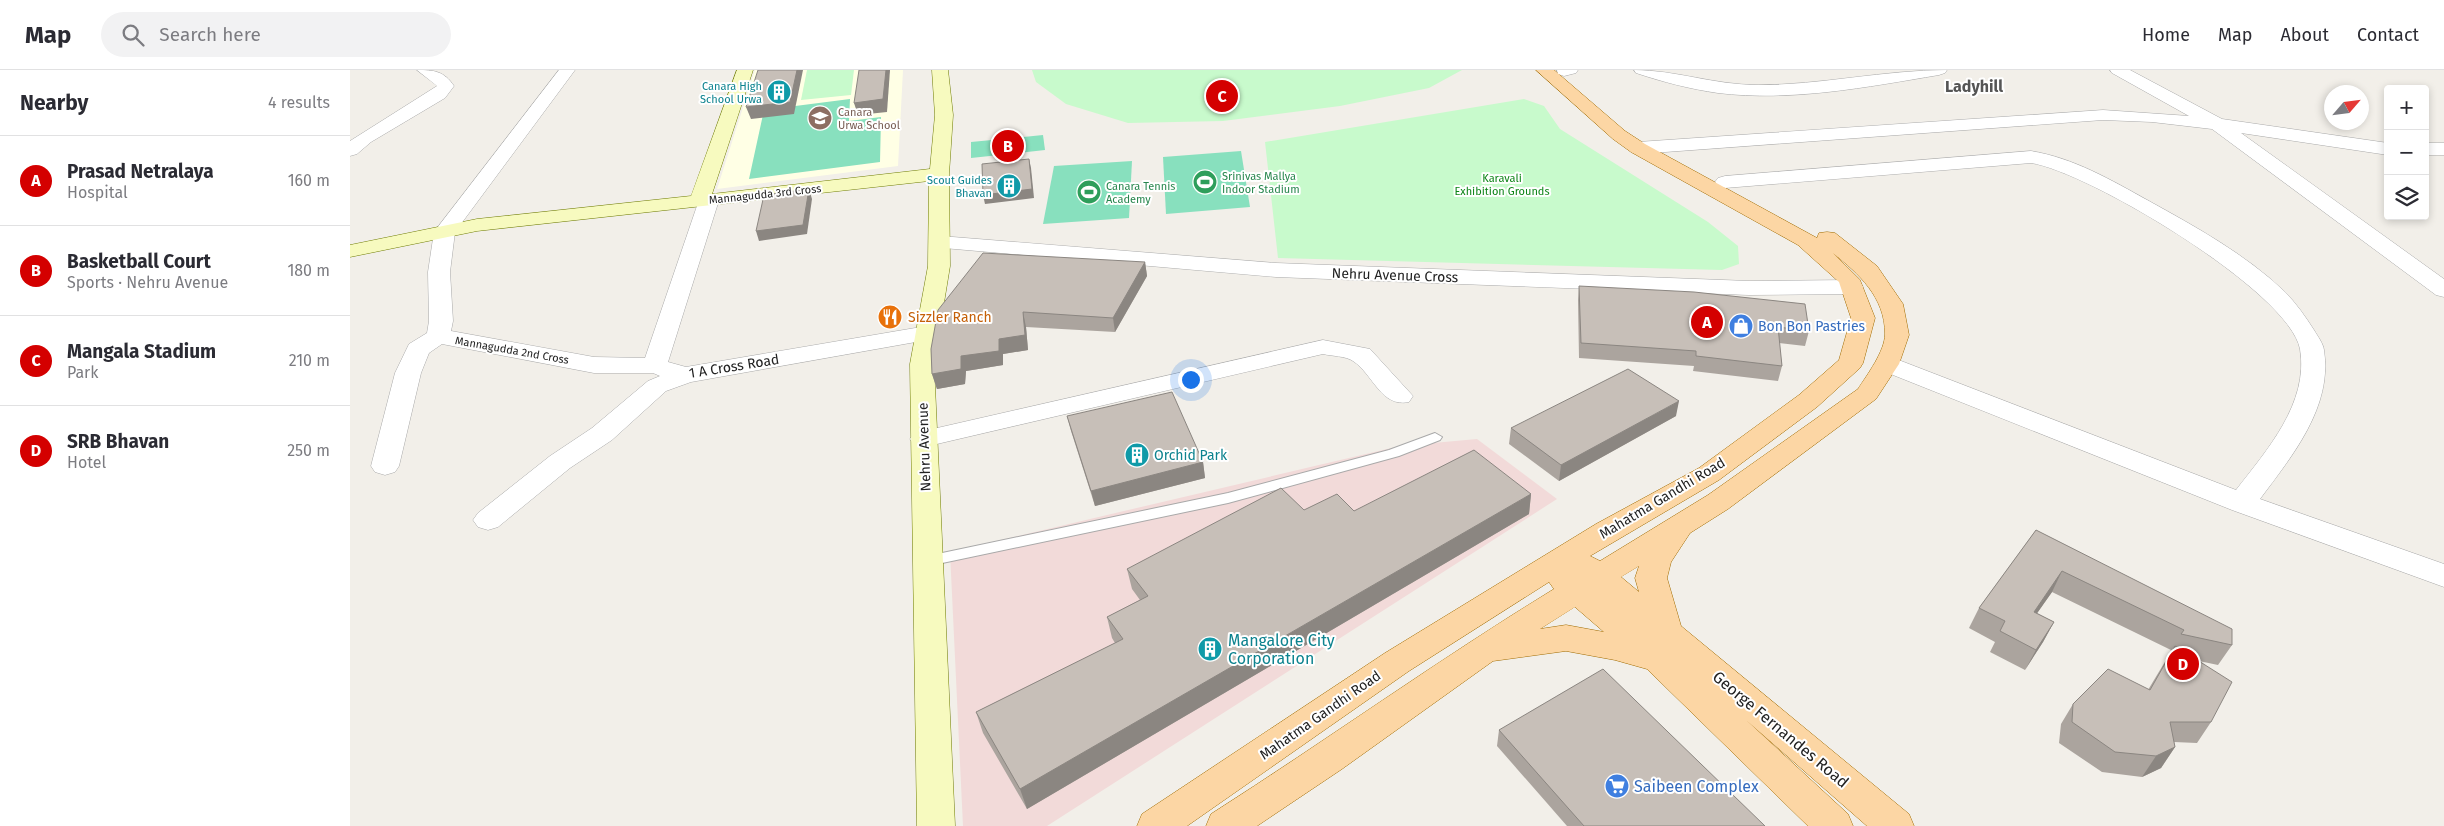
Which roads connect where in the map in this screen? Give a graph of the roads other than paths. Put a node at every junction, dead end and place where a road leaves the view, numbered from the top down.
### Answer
1 (426, 70) edge
2 (567, 70) edge
3 (745, 70) edge
4 (940, 70) edge
5 (1560, 70) edge
6 (1642, 70) edge
7 (1939, 70) edge
8 (2118, 70) edge
9 (2217, 124) junction
10 (357, 138) edge
11 (1647, 147) junction
12 (2384, 148) edge
13 (350, 150) edge
14 (940, 174) junction
15 (1725, 182) junction
16 (704, 200) junction
17 (444, 232) junction
18 (940, 242) junction
19 (350, 251) edge
20 (1852, 287) junction
21 (2444, 290) edge
22 (927, 333) junction
23 (438, 336) junction
24 (1887, 364) junction
25 (654, 366) junction
26 (684, 375) junction
27 (1400, 396) dead end
28 (1435, 437) dead end
29 (924, 439) junction
30 (385, 466) dead end
31 (2242, 503) junction
32 (488, 520) dead end
33 (1682, 524) junction
34 (1560, 560) junction
35 (928, 561) junction
36 (2444, 576) edge
37 (1586, 582) junction
38 (1663, 646) junction
39 (1482, 650) junction
40 (936, 826) edge
41 (1156, 826) edge
42 (1225, 826) edge
43 (1834, 826) edge
44 (1894, 826) edge

1 - 10 street
2 - 17 street
3 - 16 street, Mannagudda 3rd Cross
4 - 14 street, Nehru Avenue
5 - 11 main road, Mahatma Gandhi Road
6 - 7 street
8 - 9 street
9 - 11 street
9 - 12 street
9 - 21 street
10 - 13 street
11 - 15 main road, Mahatma Gandhi Road
11 - 20 main road, Mahatma Gandhi Road
14 - 16 street, Mannagudda 3rd Cross
14 - 18 street, Nehru Avenue
15 - 24 main road, Mahatma Gandhi Road
15 - 31 street
16 - 17 street
16 - 25 street
17 - 19 street
17 - 23 street, Mannagudda 2nd Cross
18 - 20 street, Nehru Avenue Cross
18 - 22 street, Nehru Avenue
20 - 34 main road, Mahatma Gandhi Road
22 - 26 street, 1 A Cross Road
22 - 29 street, Nehru Avenue
23 - 25 street, Mannagudda 2nd Cross
23 - 30 street
24 - 31 street
24 - 33 main road, Mahatma Gandhi Road
25 - 26 street, 1 A Cross Road
26 - 32 street
27 - 29 street
28 - 35 lane
29 - 35 street, Nehru Avenue
31 - 36 street
33 - 37 main road, Mahatma Gandhi Road
33 - 38 main road
34 - 37 main road
34 - 41 main road, Mahatma Gandhi Road
35 - 40 street, Nehru Avenue
37 - 38 main road
37 - 39 main road, Mahatma Gandhi Road
38 - 39 main road
38 - 43 main road, George Fernandes Road
38 - 44 main road, George Fernandes Road
39 - 42 main road, Mahatma Gandhi Road

